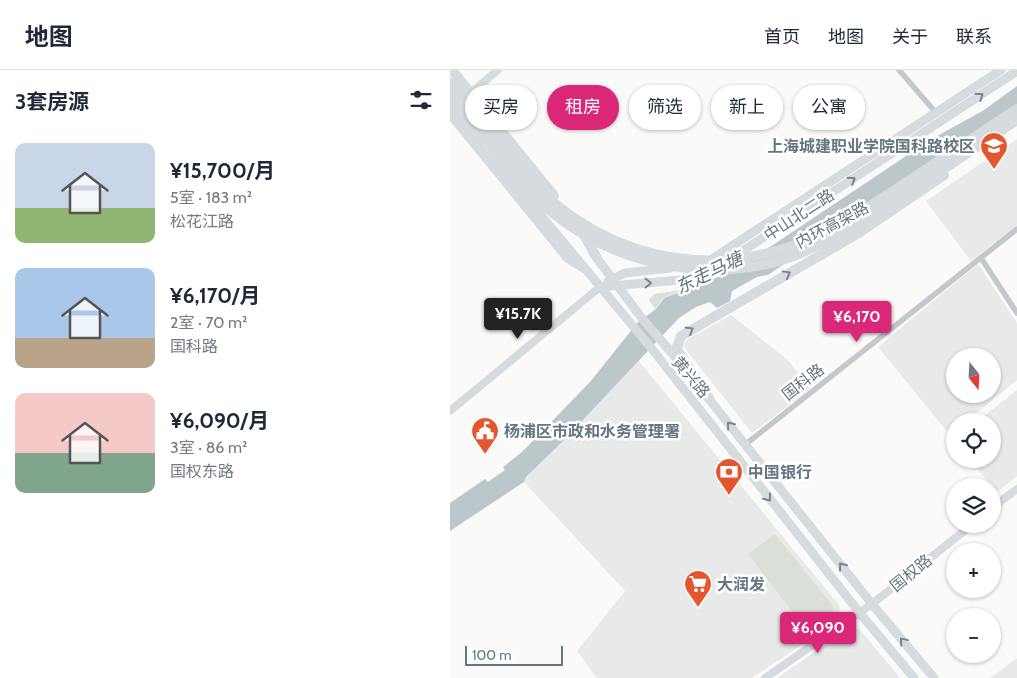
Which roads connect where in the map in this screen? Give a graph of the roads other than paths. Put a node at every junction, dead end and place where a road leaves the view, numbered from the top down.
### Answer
1 (452, 70) edge
2 (498, 70) edge
3 (899, 70) edge
4 (1001, 70) edge
5 (1017, 71) edge
6 (450, 75) edge
7 (450, 83) edge
8 (480, 85) edge
9 (465, 94) edge
10 (450, 95) edge
11 (465, 98) edge
12 (451, 108) edge
13 (1017, 109) edge
14 (936, 114) junction
15 (1017, 120) edge
16 (943, 121) junction
17 (1017, 125) edge
18 (494, 130) edge
19 (1017, 229) edge
20 (597, 258) junction
21 (981, 258) junction
22 (584, 268) joint
23 (614, 282) junction
24 (600, 287) junction
25 (1017, 313) edge
26 (708, 398) junction
27 (450, 411) edge
28 (746, 444) junction
29 (1017, 489) edge
30 (1001, 501) edge
31 (962, 533) edge
32 (872, 604) junction
33 (859, 612) junction
34 (765, 678) edge
35 (914, 678) edge
36 (934, 678) edge

1 - 20 highway
2 - 8 street
3 - 14 street
4 - 14 main road, 中山北二路
16 -> 5 main road, 中山北二路
6 - 9 main road, 黄兴路
7 - 13 highway, 内环高架路
10 - 15 highway, 内环高架路
11 - 12 street
12 - 22 highway
14 - 16 street
14 - 23 main road, 中山北二路
23 -> 16 main road, 中山北二路
26 -> 17 highway
18 - 20 main road, 黄兴路
19 - 21 street, 国科路
20 - 23 main road, 黄兴路
21 - 25 street
21 - 28 street, 国科路
22 - 24 main road, 黄兴路
23 - 24 main road, 中山北二路
23 - 26 main road, 黄兴路
24 - 27 street
24 -> 33 main road, 黄兴路
28 -> 26 main road, 黄兴路
32 -> 28 main road, 黄兴路
29 - 30 street
31 - 32 street, 国权路
32 - 33 street, 国权路
36 -> 32 main road, 黄兴路
33 - 34 street, 国权路
33 - 35 main road, 黄兴路

